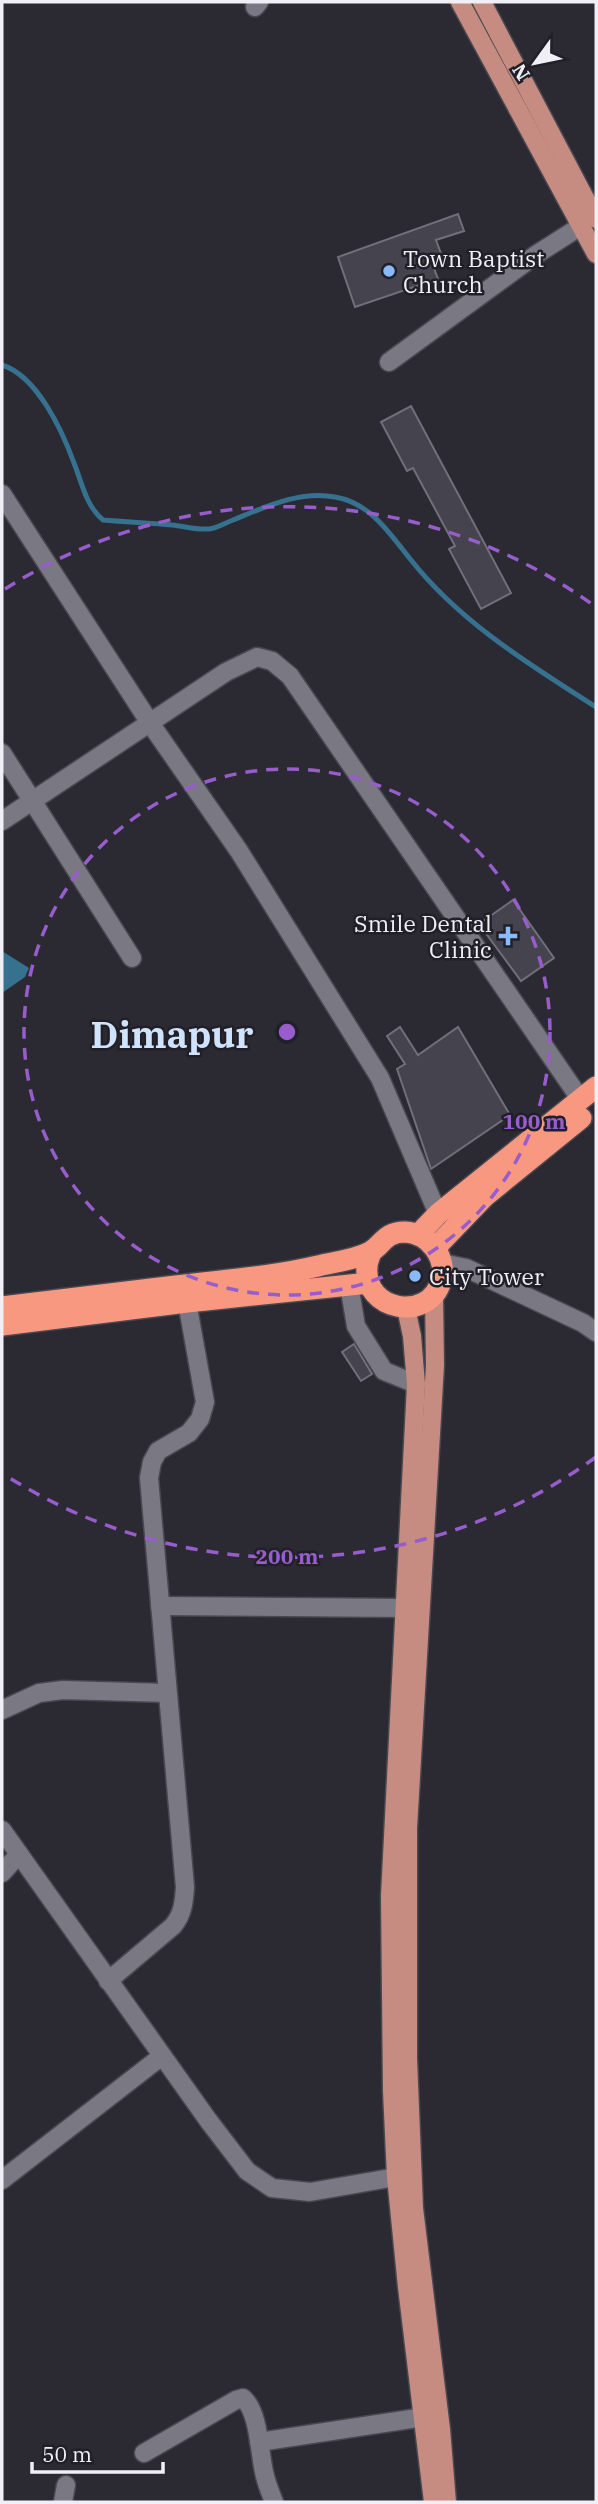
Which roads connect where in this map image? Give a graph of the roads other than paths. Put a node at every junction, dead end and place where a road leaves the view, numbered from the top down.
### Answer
1 (460, 2) edge
2 (482, 2) edge
3 (589, 223) edge
4 (596, 254) edge
5 (389, 362) dead end
6 (2, 494) edge
7 (150, 723) junction
8 (2, 753) edge
9 (33, 800) junction
10 (2, 821) edge
11 (132, 958) dead end
12 (591, 1098) edge
13 (438, 1214) junction
14 (432, 1249) junction
15 (371, 1252) junction
16 (359, 1284) junction
17 (434, 1295) junction
18 (187, 1302) junction
19 (2, 1307) edge
20 (406, 1308) junction
21 (2, 1325) edge
22 (596, 1332) edge
23 (416, 1384) junction
24 (160, 1606) junction
25 (405, 1608) junction
26 (167, 1693) junction
27 (2, 1710) edge
28 (2, 1830) edge
29 (19, 1854) junction
30 (2, 1873) edge
31 (108, 1982) junction
32 (162, 2056) junction
33 (396, 2177) junction
34 (2, 2180) edge
35 (424, 2417) junction
36 (259, 2442) junction
37 (144, 2453) dead end
38 (274, 2502) edge
39 (433, 2502) edge
40 (447, 2502) edge

1 - 3 main road
2 - 3 main road
3 - 4 main road
3 - 5 street
6 - 7 street
7 - 9 street
7 - 12 street
7 - 13 street
8 - 9 street
9 - 10 street
9 - 11 street
12 - 13 highway
12 - 14 highway
13 - 14 highway
14 - 15 highway
14 - 17 highway
14 - 22 street
15 - 16 highway
15 - 19 highway
16 - 18 highway
16 - 20 highway
16 - 23 street
17 - 20 highway
17 - 40 main road
18 - 21 highway
18 - 24 street
20 - 23 main road
23 - 25 main road
24 - 25 street
24 - 26 street
25 - 33 main road
26 - 27 street
26 - 31 street
28 - 29 street
29 - 30 street
29 - 31 street
31 - 32 street
32 - 33 street
32 - 34 street
33 - 35 main road
35 - 36 street
35 - 39 main road
36 - 37 street
36 - 38 street

